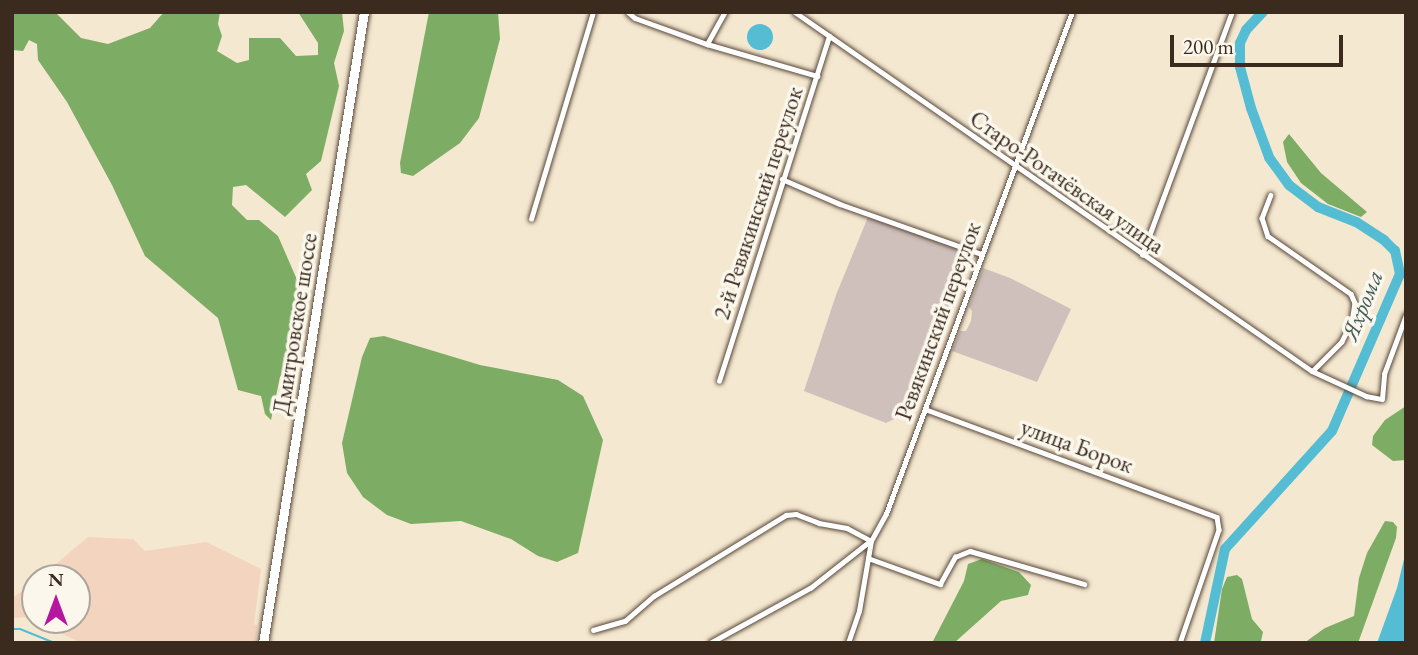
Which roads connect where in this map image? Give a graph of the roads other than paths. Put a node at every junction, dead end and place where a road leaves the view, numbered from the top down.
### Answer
1 (365, 12) edge
2 (593, 12) edge
3 (628, 12) edge
4 (725, 12) edge
5 (795, 12) edge
6 (1072, 12) edge
7 (1232, 12) edge
8 (830, 36) junction
9 (707, 44) junction
10 (817, 76) junction
11 (1014, 166) junction
12 (782, 179) junction
13 (1271, 195) dead end
14 (531, 219) dead end
15 (981, 254) junction
16 (1142, 255) junction
17 (1406, 315) edge
18 (1312, 371) junction
19 (719, 381) dead end
20 (925, 409) junction
21 (870, 541) junction
22 (868, 558) junction
23 (1084, 584) dead end
24 (593, 630) dead end
25 (263, 643) edge
26 (711, 643) edge
27 (848, 643) edge
28 (1180, 643) edge

1 - 25 highway, Дмитровское шоссе
2 - 14 street
3 - 9 street
4 - 9 street
5 - 8 street, Старо-Рогачёвская улица
6 - 11 street, Ревякинский переулок
7 - 16 street
8 - 10 street, 2-й Ревякинский переулок
8 - 11 street, Старо-Рогачёвская улица
9 - 10 street
10 - 12 street, 2-й Ревякинский переулок
11 - 15 street, Ревякинский переулок
11 - 16 street, Старо-Рогачёвская улица
12 - 15 street
12 - 19 street, 2-й Ревякинский переулок
13 - 18 street
15 - 20 street, Ревякинский переулок
16 - 18 street, Старо-Рогачёвская улица
17 - 18 street, Старо-Рогачёвская улица
20 - 21 street, Ревякинский переулок
20 - 28 street, улица Борок
21 - 22 street, Ревякинский переулок
21 - 24 street
21 - 26 street
22 - 23 street
22 - 27 street, Ревякинский переулок

